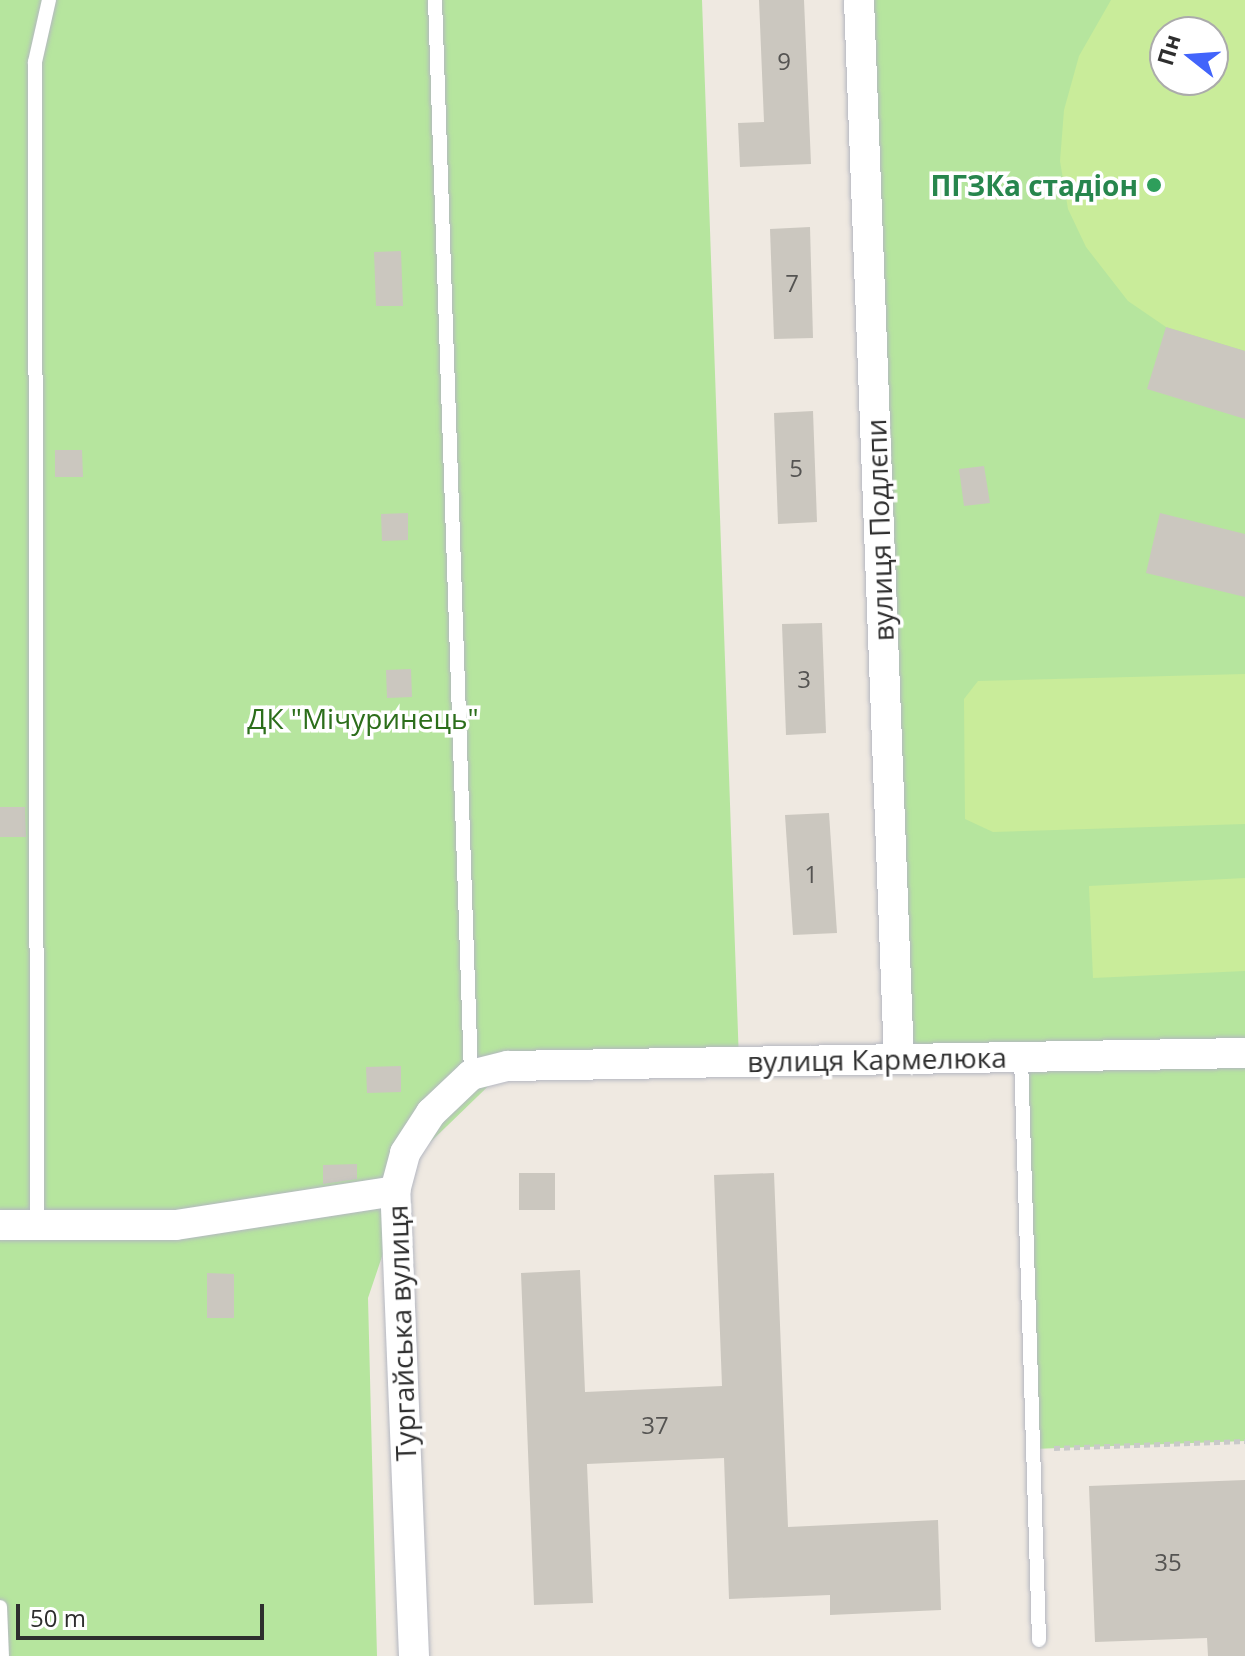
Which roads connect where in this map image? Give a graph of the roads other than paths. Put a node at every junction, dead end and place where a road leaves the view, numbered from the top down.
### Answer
1 (49, 0) edge
2 (435, 0) edge
3 (859, 0) edge
4 (1245, 1053) edge
5 (1021, 1057) junction
6 (899, 1059) junction
7 (508, 1066) joint
8 (471, 1075) junction
9 (395, 1191) junction
10 (0, 1225) edge
11 (37, 1228) junction
12 (0, 1607) edge
13 (1039, 1640) dead end
14 (2, 1656) edge
15 (414, 1656) edge

1 - 11 lane
2 - 8 lane
3 - 6 street, вулиця Подлєпи
4 - 5 street, вулиця Кармелюка
5 - 6 street, вулиця Кармелюка
5 - 13 lane
6 - 7 street, вулиця Кармелюка
7 - 8 street, Тургайська вулиця
8 - 9 street, Тургайська вулиця
9 - 11 street
9 - 15 street, Тургайська вулиця
10 - 11 street
12 - 14 lane

